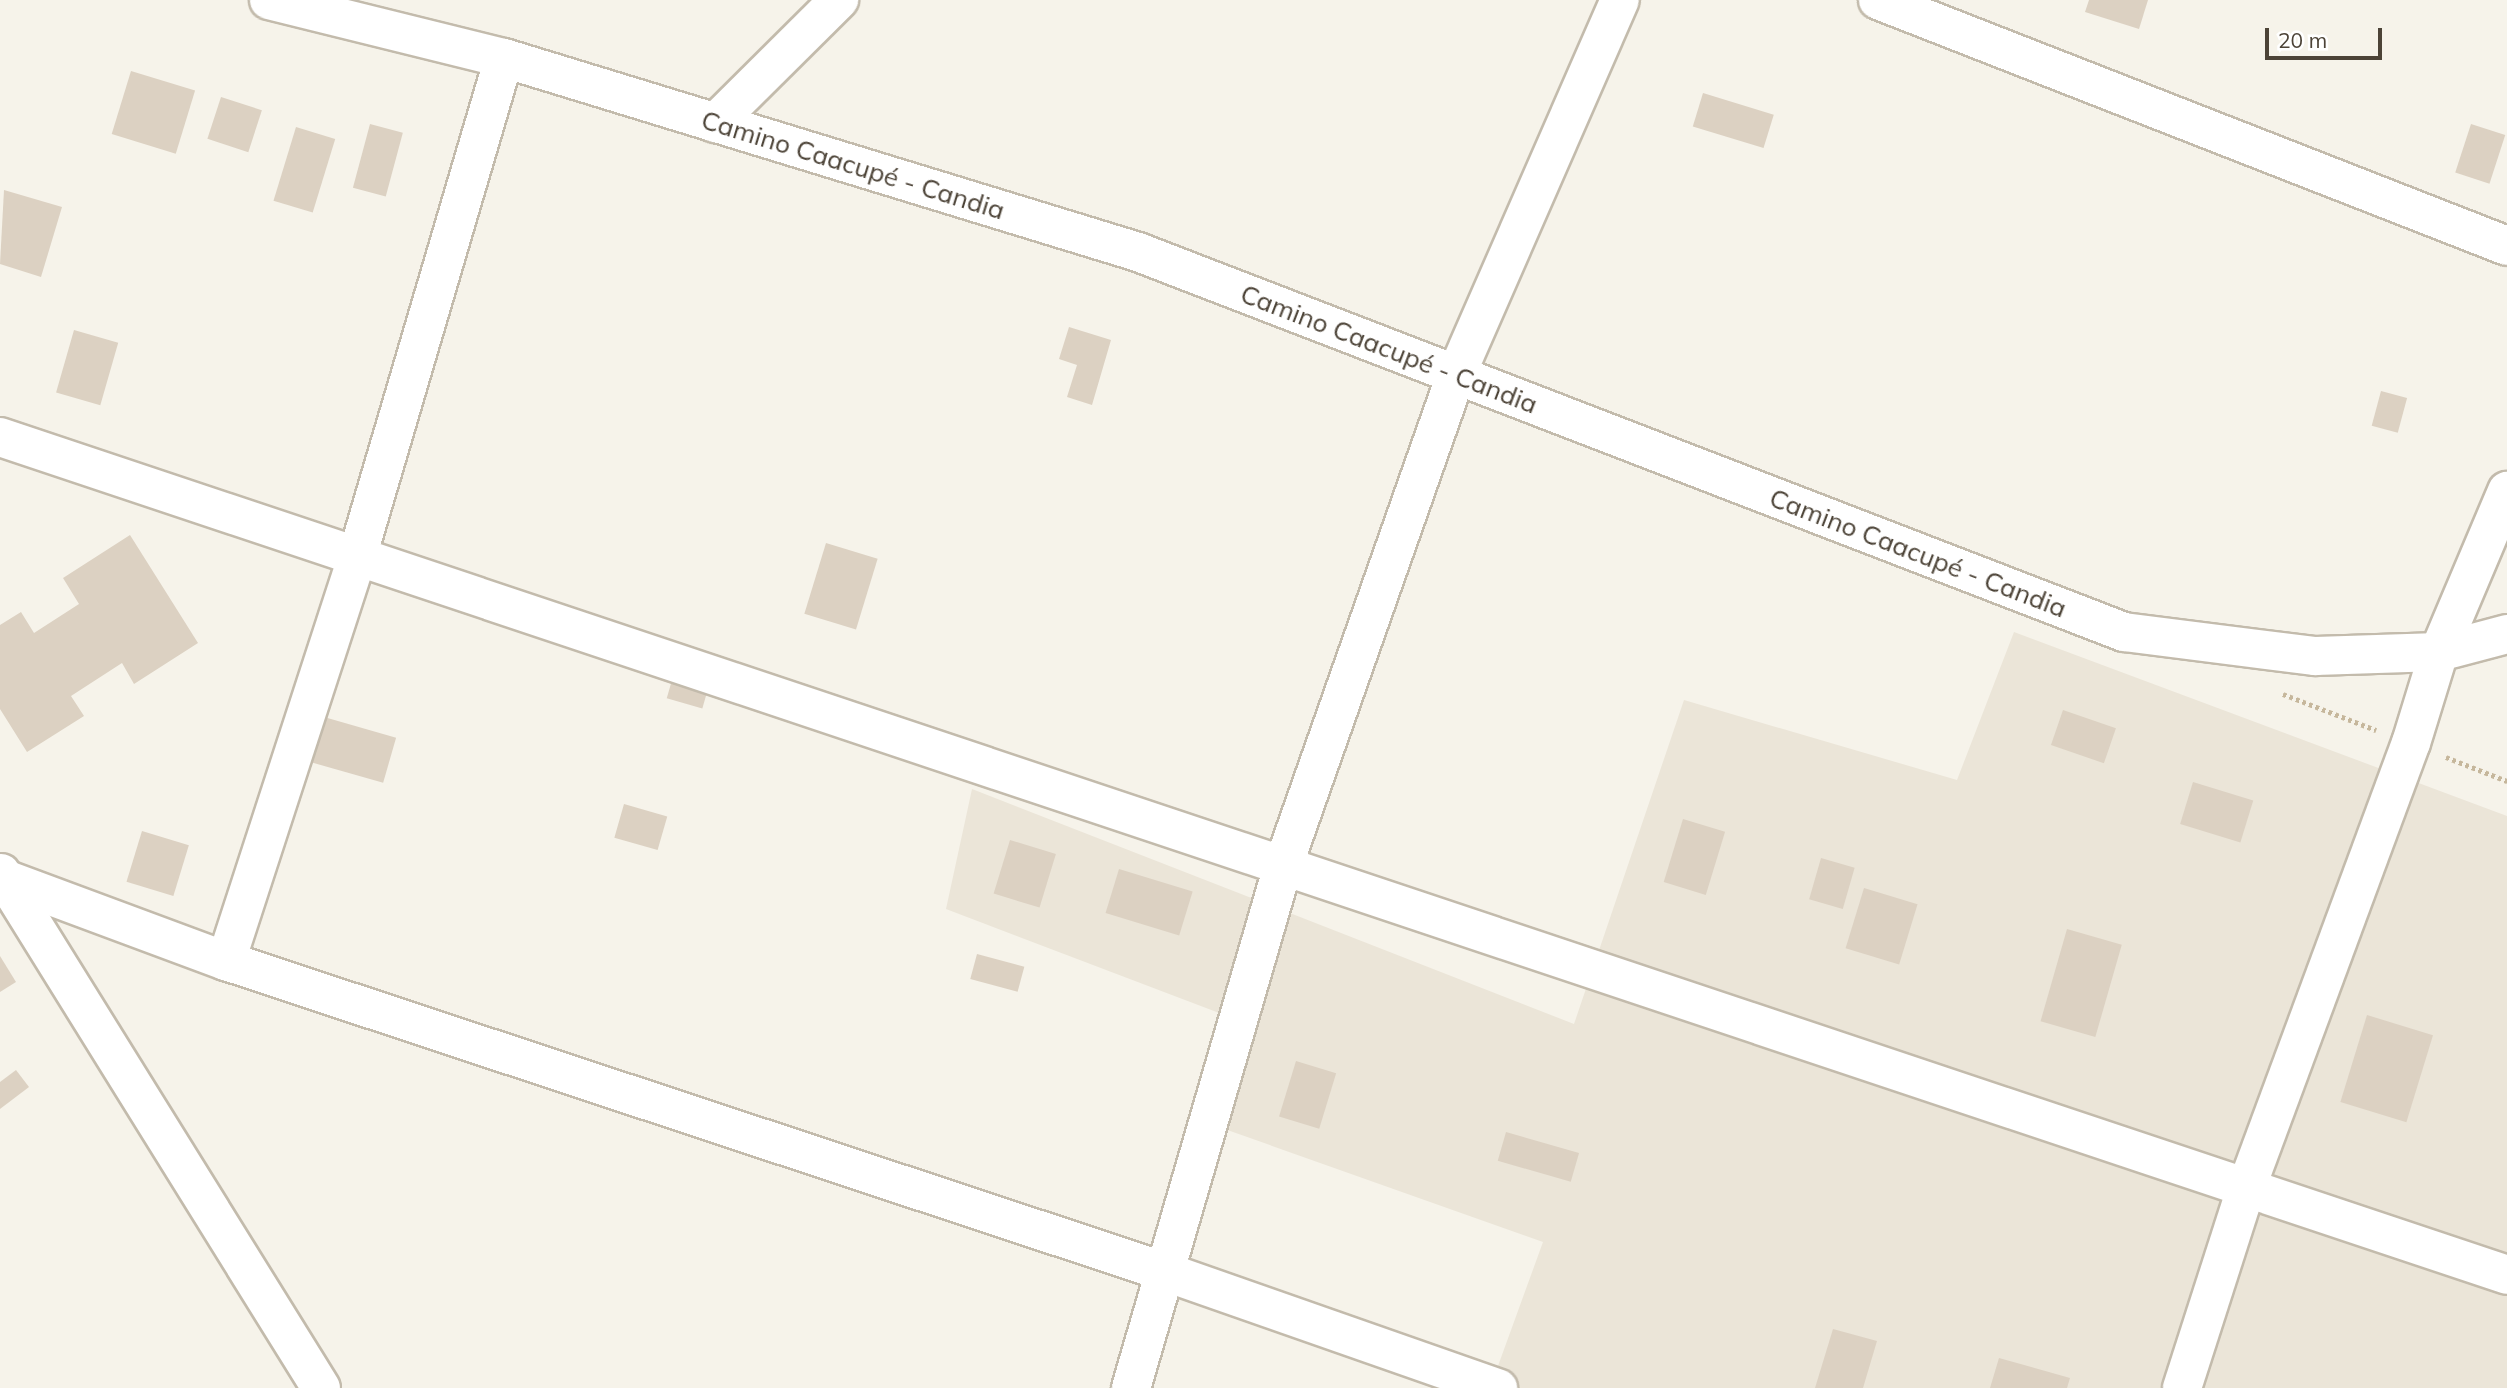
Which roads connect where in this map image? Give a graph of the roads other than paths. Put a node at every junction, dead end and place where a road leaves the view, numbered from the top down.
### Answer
1 (269, 0) edge
2 (839, 0) edge
3 (1620, 0) edge
4 (1878, 0) edge
5 (320, 6) edge
6 (504, 58) junction
7 (715, 123) junction
8 (2507, 246) edge
9 (1456, 375) junction
10 (0, 437) edge
11 (2507, 491) edge
12 (357, 558) junction
13 (2507, 634) edge
14 (2439, 652) junction
15 (1283, 866) junction
16 (2, 877) edge
17 (226, 961) junction
18 (2247, 1186) junction
19 (1166, 1272) junction
20 (2507, 1275) edge
21 (321, 1388) edge
22 (1131, 1388) edge
23 (1498, 1388) edge
24 (2182, 1388) edge

1 - 5 street, Camino Caacupé - Candia
2 - 7 street
3 - 9 street
4 - 8 street
5 - 6 street, Camino Caacupé - Candia
6 - 7 street, Camino Caacupé - Candia
6 - 12 street
7 - 9 street, Camino Caacupé - Candia
9 - 14 street, Camino Caacupé - Candia
9 - 15 street
10 - 12 street
11 - 14 street
12 - 15 street
12 - 17 street
13 - 14 street, Camino Caacupé - Candia
14 - 18 street
15 - 18 street
15 - 19 street
16 - 17 street
16 - 21 street
17 - 19 street
18 - 20 street
18 - 24 street
19 - 22 street
19 - 23 street

